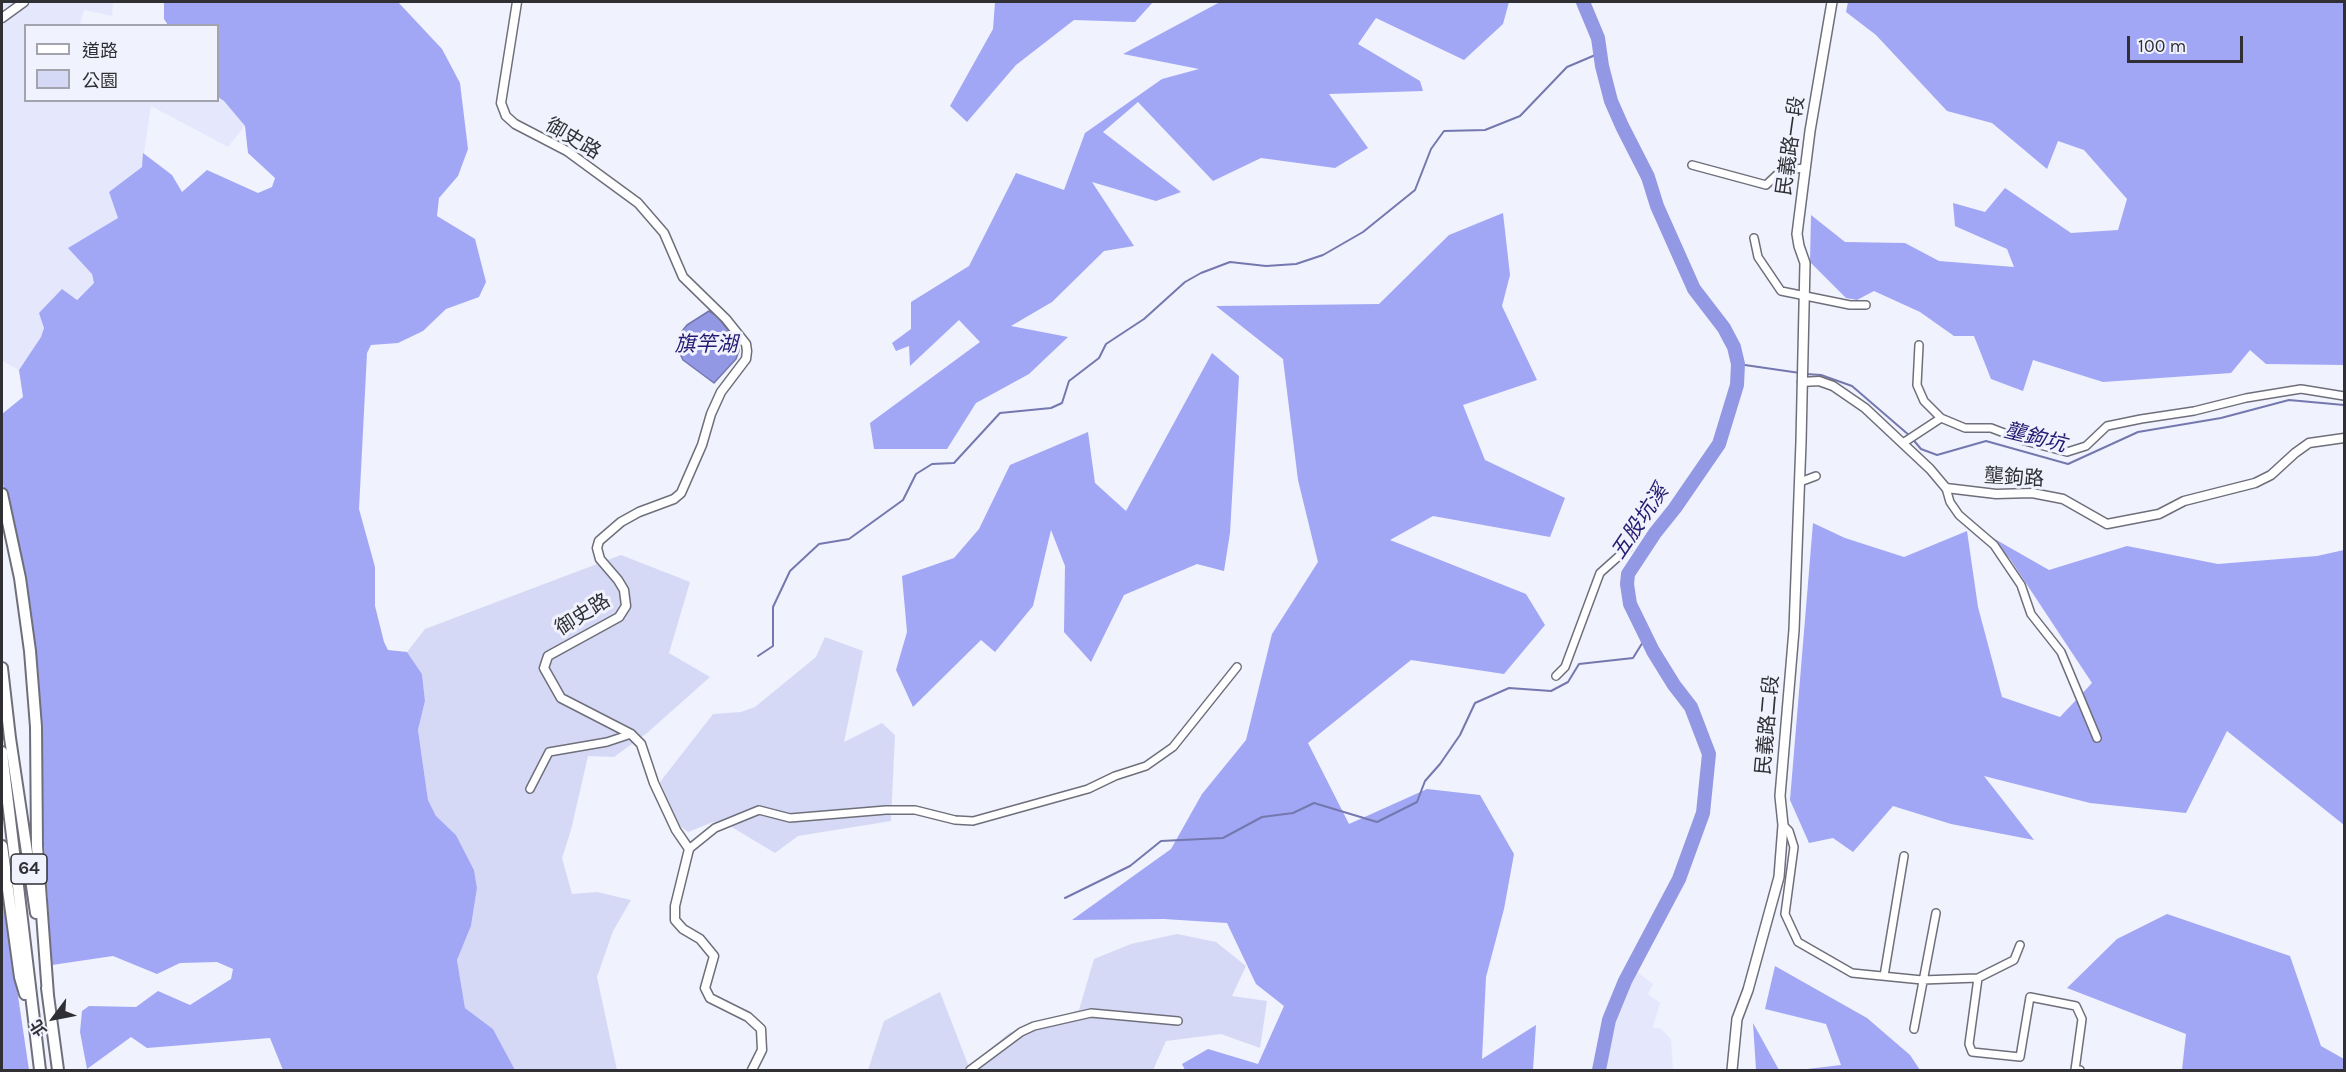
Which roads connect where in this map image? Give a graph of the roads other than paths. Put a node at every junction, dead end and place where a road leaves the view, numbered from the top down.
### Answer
1 (24, 2) edge
2 (517, 2) edge
3 (1832, 2) edge
4 (2, 18) edge
5 (1692, 165) dead end
6 (1806, 168) junction
7 (1754, 238) dead end
8 (1805, 295) junction
9 (1866, 305) dead end
10 (1919, 345) dead end
11 (1802, 375) junction
12 (2344, 396) edge
13 (1941, 418) junction
14 (2344, 438) edge
15 (1905, 442) junction
16 (1816, 476) dead end
17 (1800, 482) junction
18 (1946, 488) junction
19 (3, 499) edge
20 (1628, 548) dead end
21 (1237, 667) dead end
22 (2, 668) edge
23 (1556, 676) dead end
24 (631, 734) junction
25 (2097, 738) dead end
26 (2, 753) edge
27 (530, 789) dead end
28 (1783, 825) junction
29 (2, 846) edge
30 (689, 849) junction
31 (1904, 855) dead end
32 (1936, 913) dead end
33 (2019, 945) dead end
34 (1884, 976) junction
35 (1978, 978) junction
36 (1922, 981) junction
37 (48, 995) junction
38 (34, 1021) junction
39 (1178, 1021) dead end
40 (1914, 1029) dead end
41 (40, 1071) edge
42 (58, 1071) edge
43 (752, 1071) edge
44 (970, 1071) edge
45 (1732, 1071) edge
46 (2080, 1071) edge

1 - 4 street
2 - 24 street, 御史路
3 - 6 main road, 民義路一段
5 - 6 street
6 - 8 main road, 民義路一段
7 - 8 street
8 - 9 street
8 - 11 main road, 民義路二段
10 - 13 street
11 - 15 street
11 - 17 main road, 民義路二段
12 - 13 street
13 - 15 street
14 - 18 street, 壟鉤路
15 - 18 street
16 - 17 street
17 - 28 main road, 民義路二段
18 - 25 street
19 - 37 highway
20 - 23 street
21 - 30 street
22 - 37 highway, 64
24 - 27 street
24 - 30 street
26 - 38 highway, 64
28 - 34 street
28 - 45 main road, 民義路二段
29 - 38 highway
30 - 43 street
31 - 34 street
32 - 36 street
33 - 35 street
34 - 36 street
35 - 36 street
35 - 46 street
36 - 40 street
37 - 42 highway, 64
38 - 41 highway, 64
39 - 44 street

